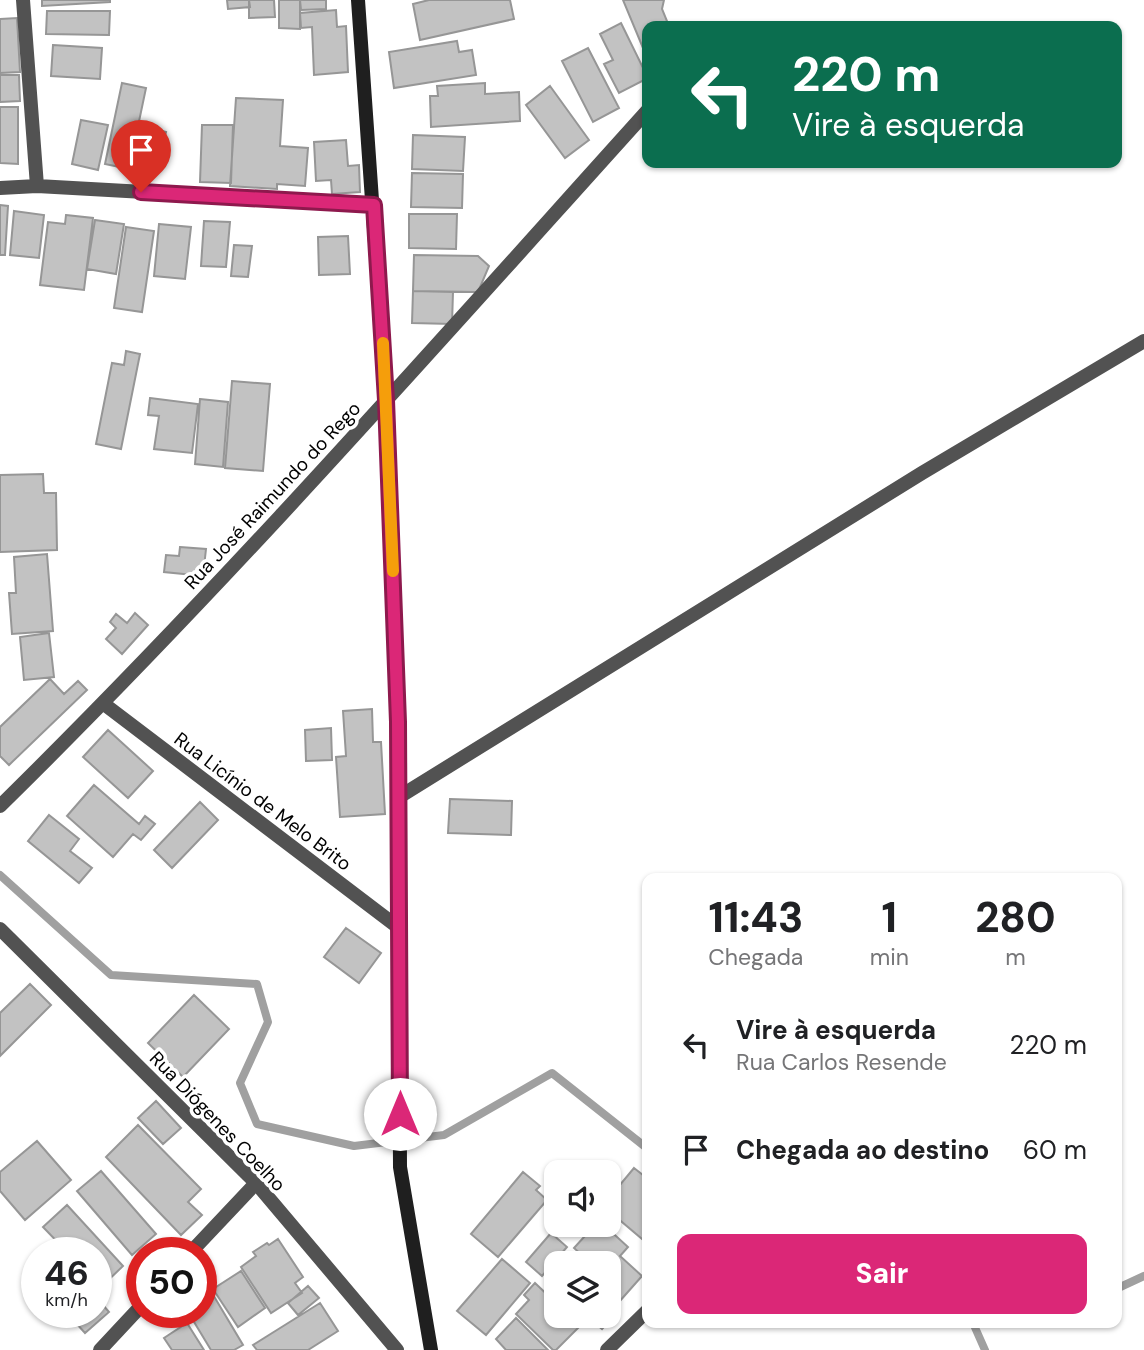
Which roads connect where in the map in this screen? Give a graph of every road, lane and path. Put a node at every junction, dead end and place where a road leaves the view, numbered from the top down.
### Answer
1 (23, 0) edge
2 (358, 0) edge
3 (642, 117) edge
4 (37, 186) junction
5 (0, 188) edge
6 (374, 205) junction
7 (1144, 341) edge
8 (386, 400) junction
9 (104, 704) junction
10 (398, 797) junction
11 (0, 806) edge
12 (399, 928) junction
13 (0, 929) edge
14 (256, 1183) junction
15 (205, 1237) edge
16 (642, 1316) edge
17 (126, 1322) edge
18 (100, 1350) edge
19 (397, 1350) edge
20 (431, 1350) edge
21 (607, 1350) edge

1 - 4 street
2 - 6 main road
3 - 8 street, Rua José Raimundo do Rego
4 - 5 street
4 - 6 street
6 - 8 main road
7 - 10 street
8 - 9 street, Rua José Raimundo do Rego
8 - 10 main road
9 - 11 street, Rua José Raimundo do Rego
9 - 12 street, Rua Licínio de Melo Brito
10 - 12 main road
12 - 20 main road
13 - 14 street, Rua Diógenes Coelho
14 - 15 street
14 - 19 street, Rua Diógenes Coelho
16 - 21 street
17 - 18 street

